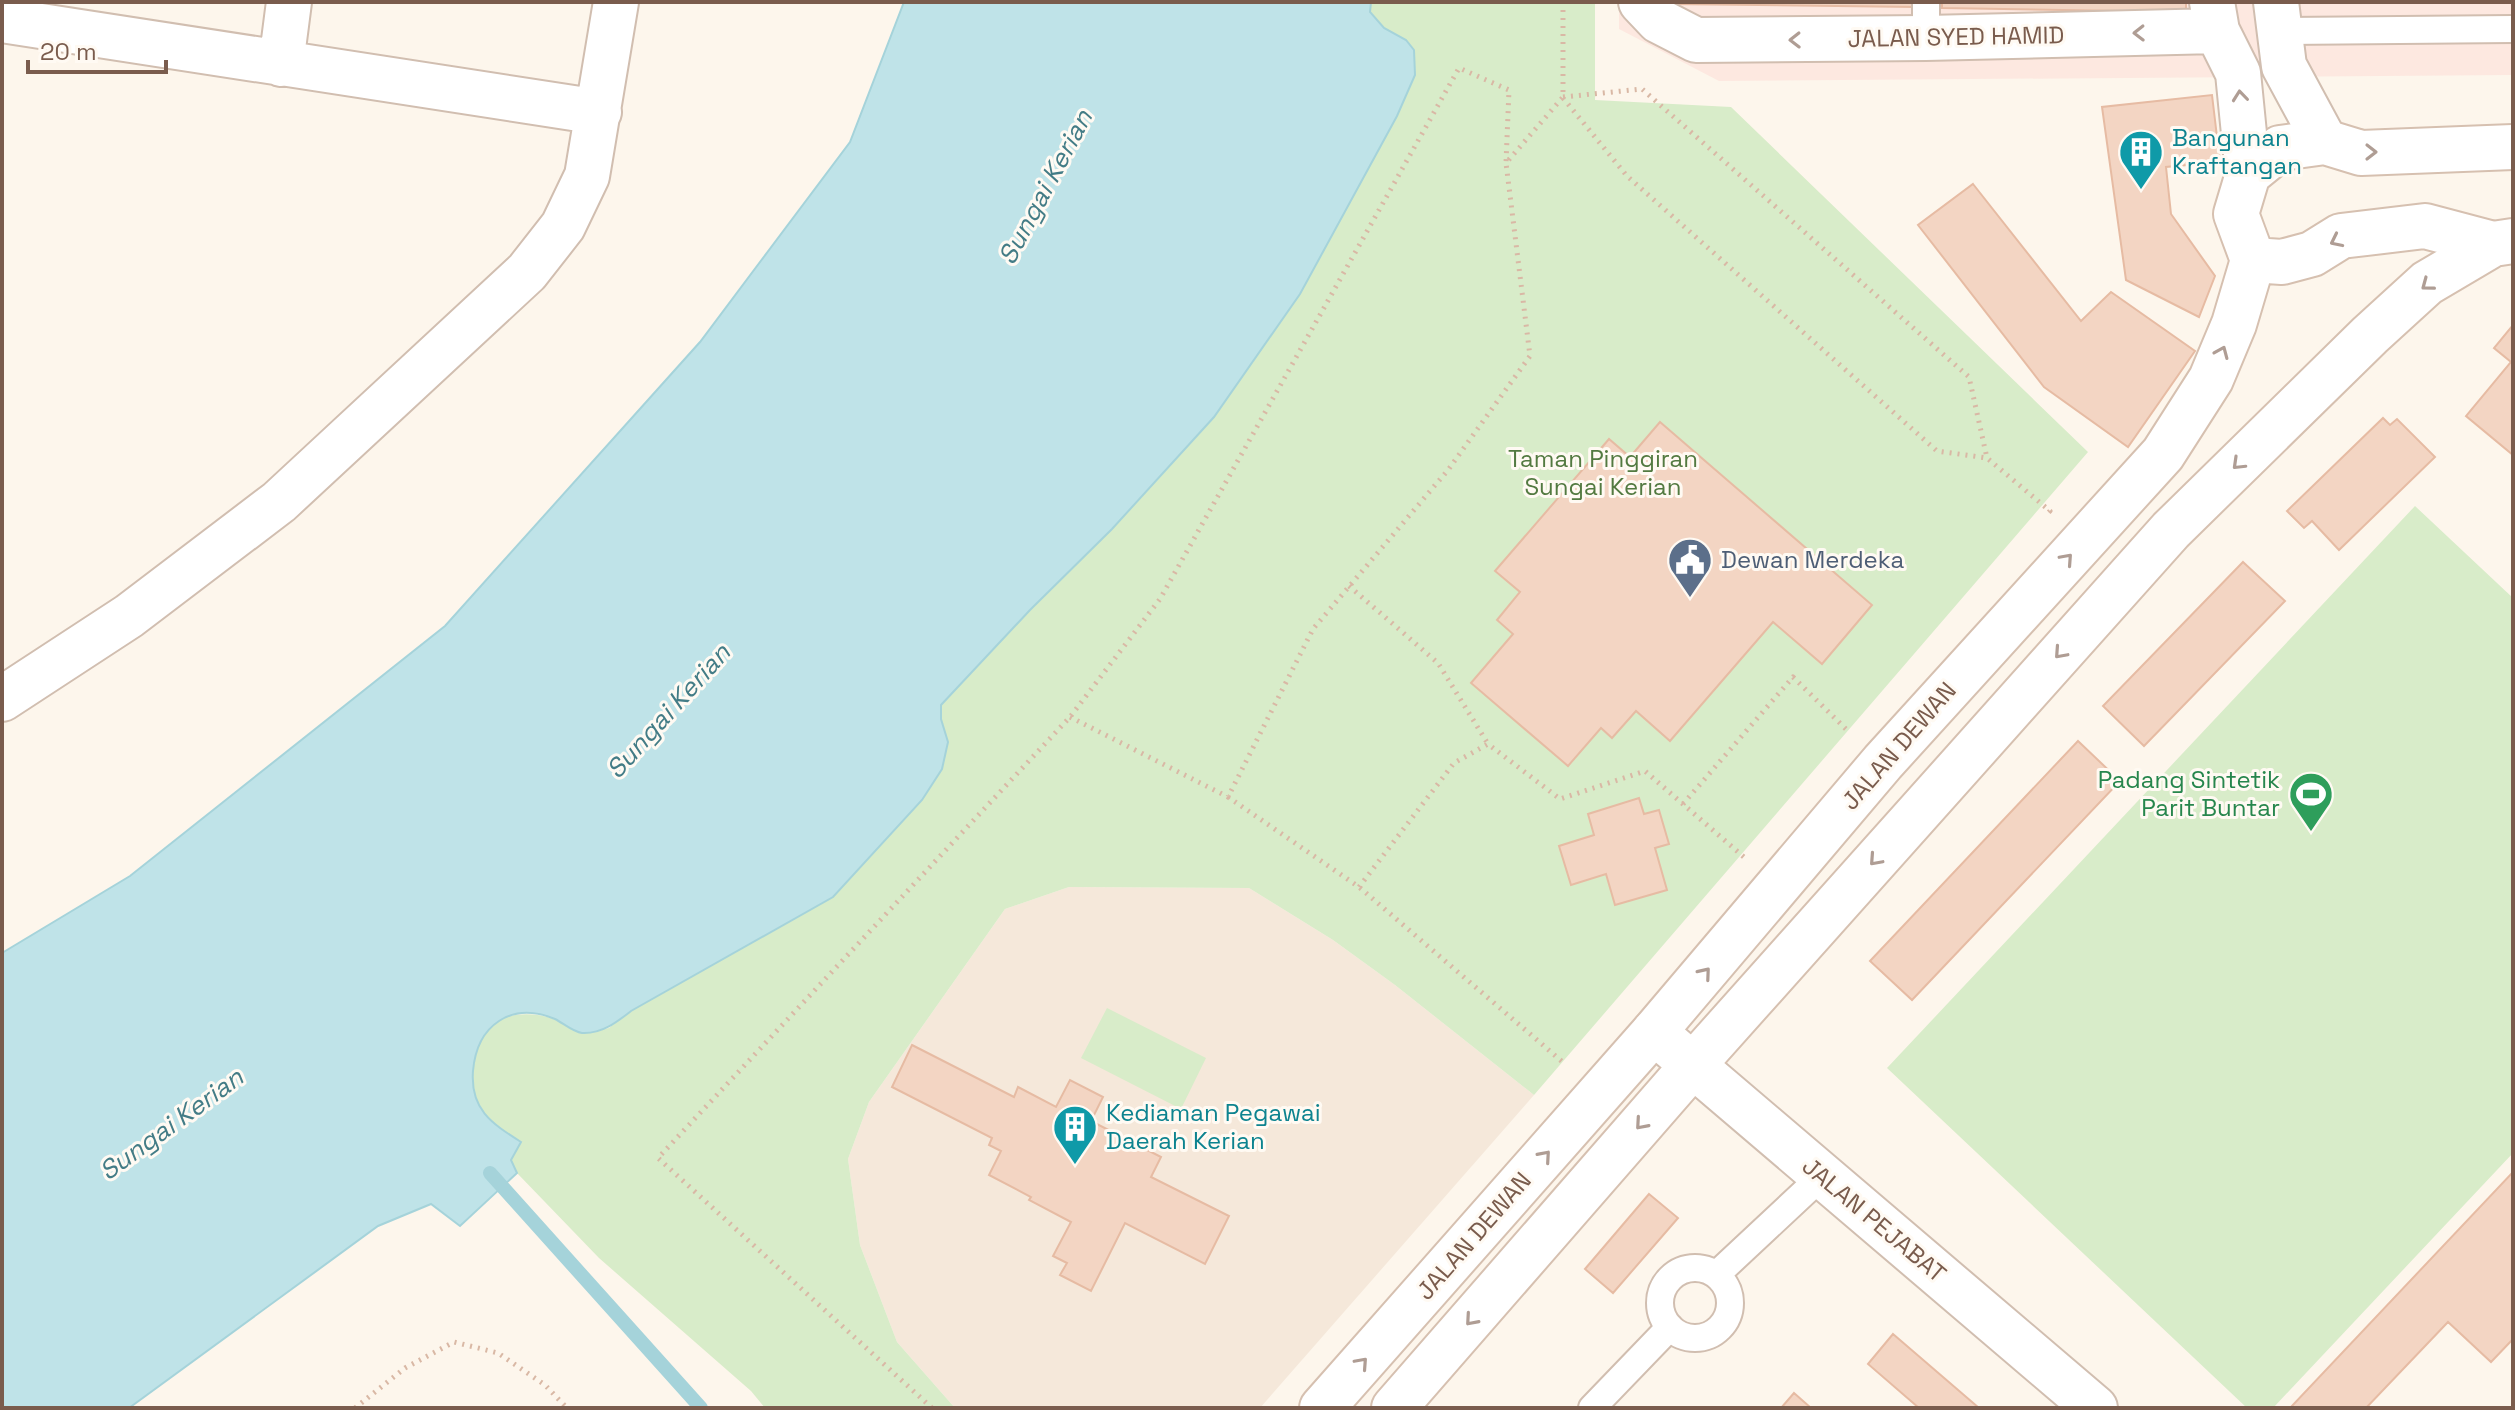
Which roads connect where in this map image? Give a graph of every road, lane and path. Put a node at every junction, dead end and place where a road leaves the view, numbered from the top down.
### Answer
1 (289, 2) edge
2 (616, 2) edge
3 (1563, 2) edge
4 (1641, 2) edge
5 (2215, 16) edge
6 (2278, 17) edge
7 (2, 20) edge
8 (1926, 20) edge
9 (2513, 29) edge
10 (281, 64) junction
11 (1563, 98) junction
12 (599, 112) junction
13 (2325, 142) junction
14 (2513, 147) edge
15 (1506, 163) junction
16 (2248, 174) junction
17 (2503, 242) edge
18 (2253, 260) junction
19 (1987, 458) junction
20 (2050, 511) dead end
21 (1349, 586) junction
22 (2, 699) edge
23 (1070, 717) junction
24 (1488, 744) junction
25 (1883, 762) junction
26 (1228, 797) junction
27 (1927, 802) junction
28 (1683, 804) junction
29 (1755, 867) dead end
30 (1359, 887) junction
31 (1654, 1032) junction
32 (1693, 1065) junction
33 (1571, 1070) dead end
34 (1822, 1176) junction
35 (1716, 1275) junction
36 (1670, 1327) junction
37 (355, 1408) edge
38 (567, 1408) edge
39 (932, 1408) edge
40 (1322, 1408) edge
41 (1394, 1408) edge
42 (1592, 1408) edge
43 (2095, 1408) edge

1 - 10 main road
2 - 12 main road
3 - 11 path
8 -> 4 main road, JALAN SYED HAMID
5 -> 8 main road, JALAN SYED HAMID
16 -> 5 main road
6 - 9 lane
6 - 13 main road
7 - 10 main road
10 - 12 main road
11 - 15 path
11 - 19 path
11 - 19 path
12 - 22 main road
13 -> 14 main road
13 - 16 main road
15 - 21 path
15 - 23 path
16 - 18 main road
17 -> 18 main road
17 -> 27 main road
25 -> 18 main road, JALAN DEWAN
19 - 20 path
21 - 24 path
21 - 26 path
23 - 26 path
23 - 39 path
24 - 28 path
24 - 30 path
25 - 27 main road
25 - 28 path
31 -> 25 main road, JALAN DEWAN
26 - 30 path
27 -> 32 main road
28 - 29 path
30 - 33 path
31 - 32 main road, JALAN PEJABAT
40 -> 31 main road, JALAN DEWAN
32 - 34 main road, JALAN PEJABAT
32 -> 41 main road
34 - 35 lane
34 - 43 main road, JALAN PEJABAT
35 - 36 lane
35 - 36 lane
36 - 42 lane
37 - 38 path

